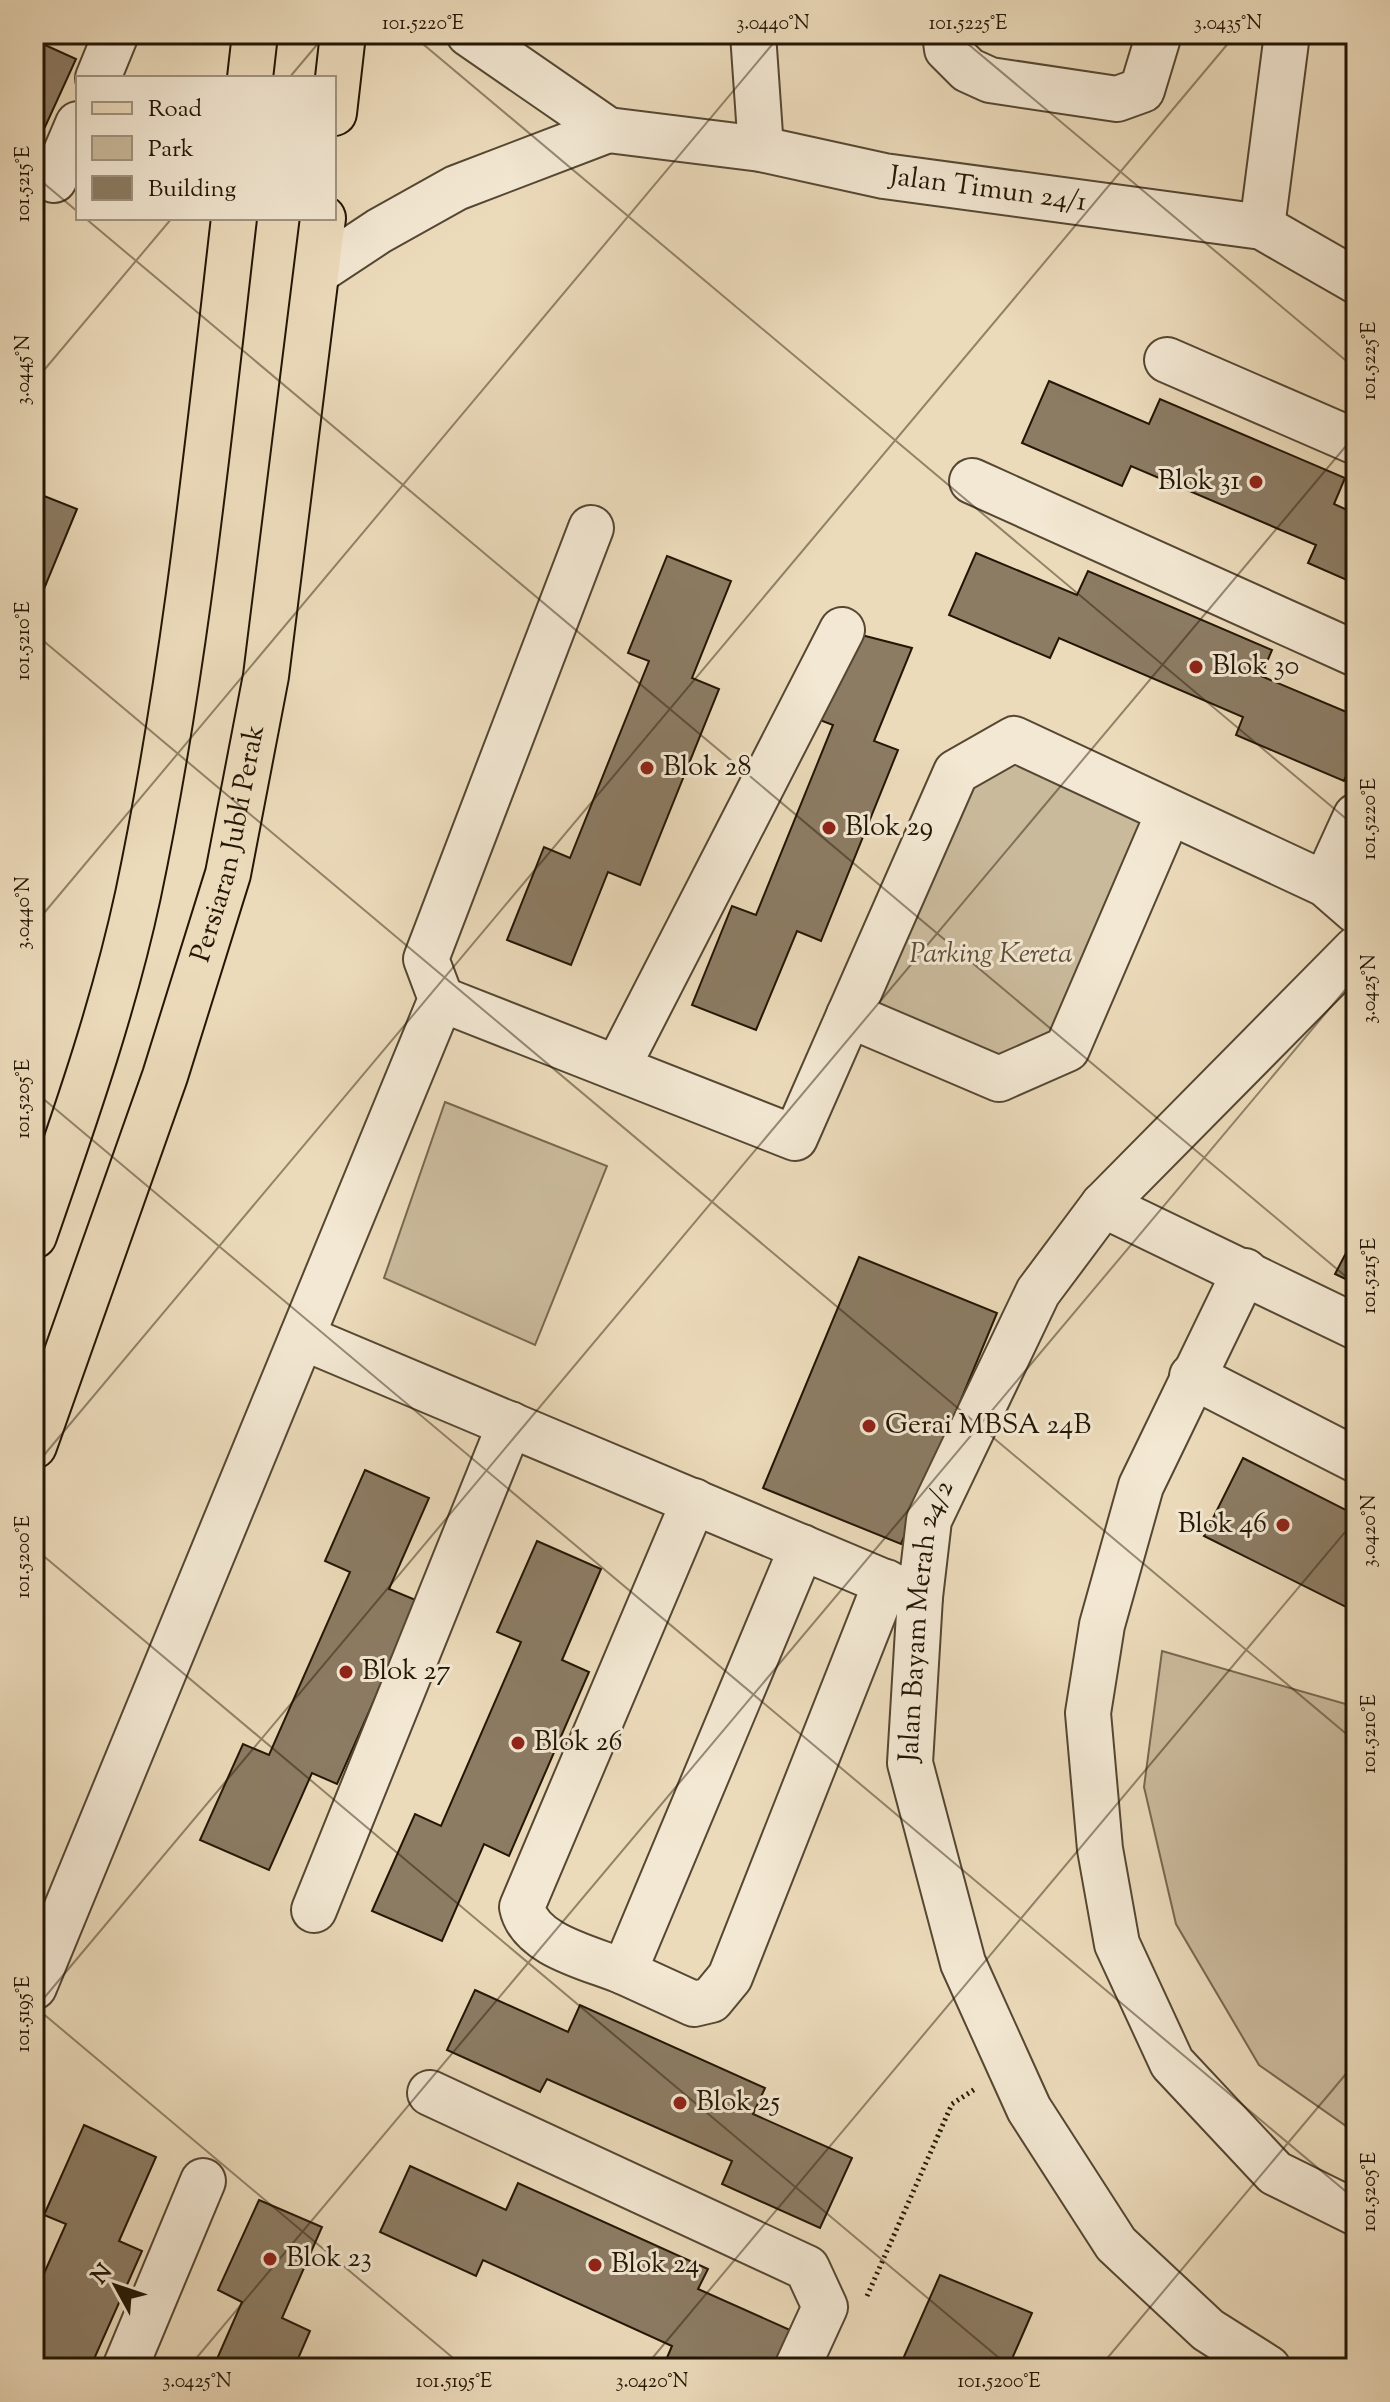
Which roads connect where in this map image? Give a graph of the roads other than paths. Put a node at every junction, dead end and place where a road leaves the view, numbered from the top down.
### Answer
1 (116, 34) edge
2 (255, 34) edge
3 (343, 34) edge
4 (469, 34) edge
5 (753, 34) edge
6 (945, 34) edge
7 (1159, 34) edge
8 (1287, 34) edge
9 (99, 76) edge
10 (250, 76) edge
11 (336, 95) edge
12 (76, 129) edge
13 (608, 130) junction
14 (761, 149) junction
15 (34, 170) edge
16 (234, 220) edge
17 (323, 220) edge
18 (1262, 227) junction
19 (317, 272) junction
20 (1356, 281) edge
21 (1167, 360) dead end
22 (1356, 442) edge
23 (972, 481) dead end
24 (591, 528) dead end
25 (842, 630) dead end
26 (1356, 654) edge
27 (1169, 812) junction
28 (1356, 816) edge
29 (1340, 898) edge
30 (1356, 949) edge
31 (441, 999) junction
32 (849, 1015) junction
33 (617, 1068) junction
34 (1103, 1205) junction
35 (34, 1236) edge
36 (1245, 1271) junction
37 (1356, 1327) edge
38 (302, 1337) junction
39 (1192, 1376) junction
40 (510, 1424) junction
41 (34, 1446) edge
42 (1356, 1460) edge
43 (694, 1501) junction
44 (802, 1547) junction
45 (903, 1589) junction
46 (314, 1910) dead end
47 (624, 1972) junction
48 (34, 1987) edge
49 (430, 2093) dead end
50 (203, 2181) dead end
51 (1356, 2213) edge
52 (125, 2368) edge
53 (797, 2368) edge
54 (1268, 2368) edge

1 - 9 street
2 - 10 main road
3 - 11 main road
4 - 13 street
5 - 14 street
6 - 7 street
8 - 18 street
12 - 15 street
13 - 14 street, Jalan Timun 24/1
13 - 19 street
14 - 18 street, Jalan Timun 24/1
16 - 35 main road
17 - 19 main road, Persiaran Jubli Perak
18 - 20 street, Jalan Timun 24/1
19 - 41 main road, Persiaran Jubli Perak
21 - 22 street
23 - 26 street
24 - 31 street
25 - 33 street
27 - 29 street
27 - 32 street
27 - 32 street
28 - 29 street
30 - 34 street, Jalan Bayam Merah 24/2
31 - 33 street
31 - 38 street
32 - 33 street
34 - 36 street
34 - 45 street, Jalan Bayam Merah 24/2
36 - 37 street
36 - 39 street
38 - 40 street
38 - 48 street
39 - 42 street
39 - 51 street
40 - 43 street
40 - 46 street
43 - 44 street
43 - 47 street
44 - 45 street
44 - 47 street
45 - 47 street
45 - 54 street, Jalan Bayam Merah 24/2
49 - 53 street
50 - 52 street

